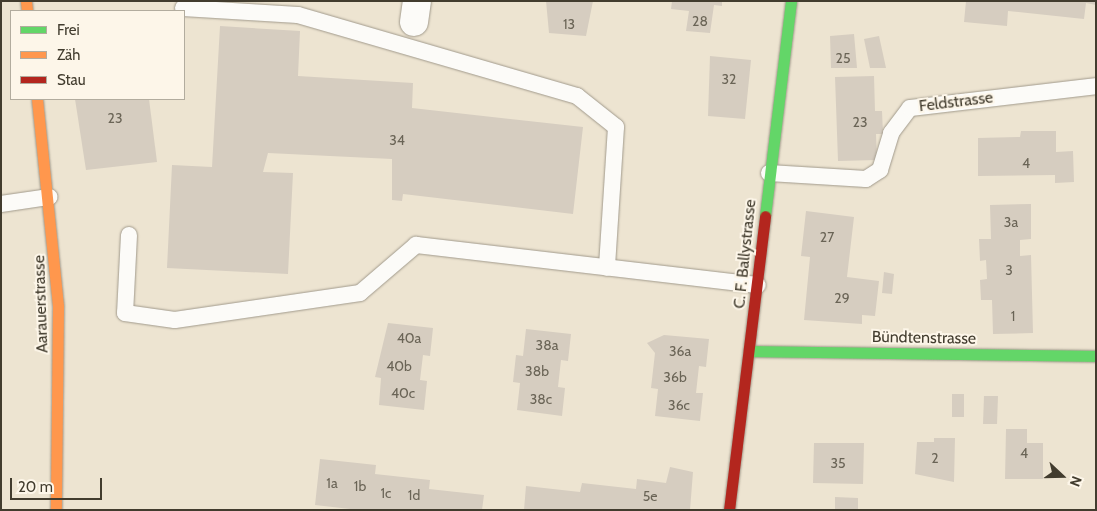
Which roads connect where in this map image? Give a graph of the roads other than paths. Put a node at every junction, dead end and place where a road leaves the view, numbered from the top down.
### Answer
1 (791, 1) edge
2 (183, 8) dead end
3 (414, 24) edge
4 (1096, 86) edge
5 (37, 100) edge
6 (769, 173) junction
7 (49, 197) junction
8 (1, 204) edge
9 (129, 235) dead end
10 (607, 268) junction
11 (758, 286) junction
12 (751, 351) junction
13 (1096, 356) edge
14 (56, 510) edge
15 (729, 510) edge

1 - 6 street, C. F. Ballystrasse
2 - 3 lane
3 - 10 lane
4 - 6 lane, Feldstrasse
5 - 7 street, Aarauerstrasse
6 - 11 street, C. F. Ballystrasse
7 - 8 lane
7 - 14 street, Aarauerstrasse
9 - 10 lane
10 - 11 lane
11 - 12 street, C. F. Ballystrasse
12 - 13 street, Bündtenstrasse
12 - 15 street, C. F. Ballystrasse

